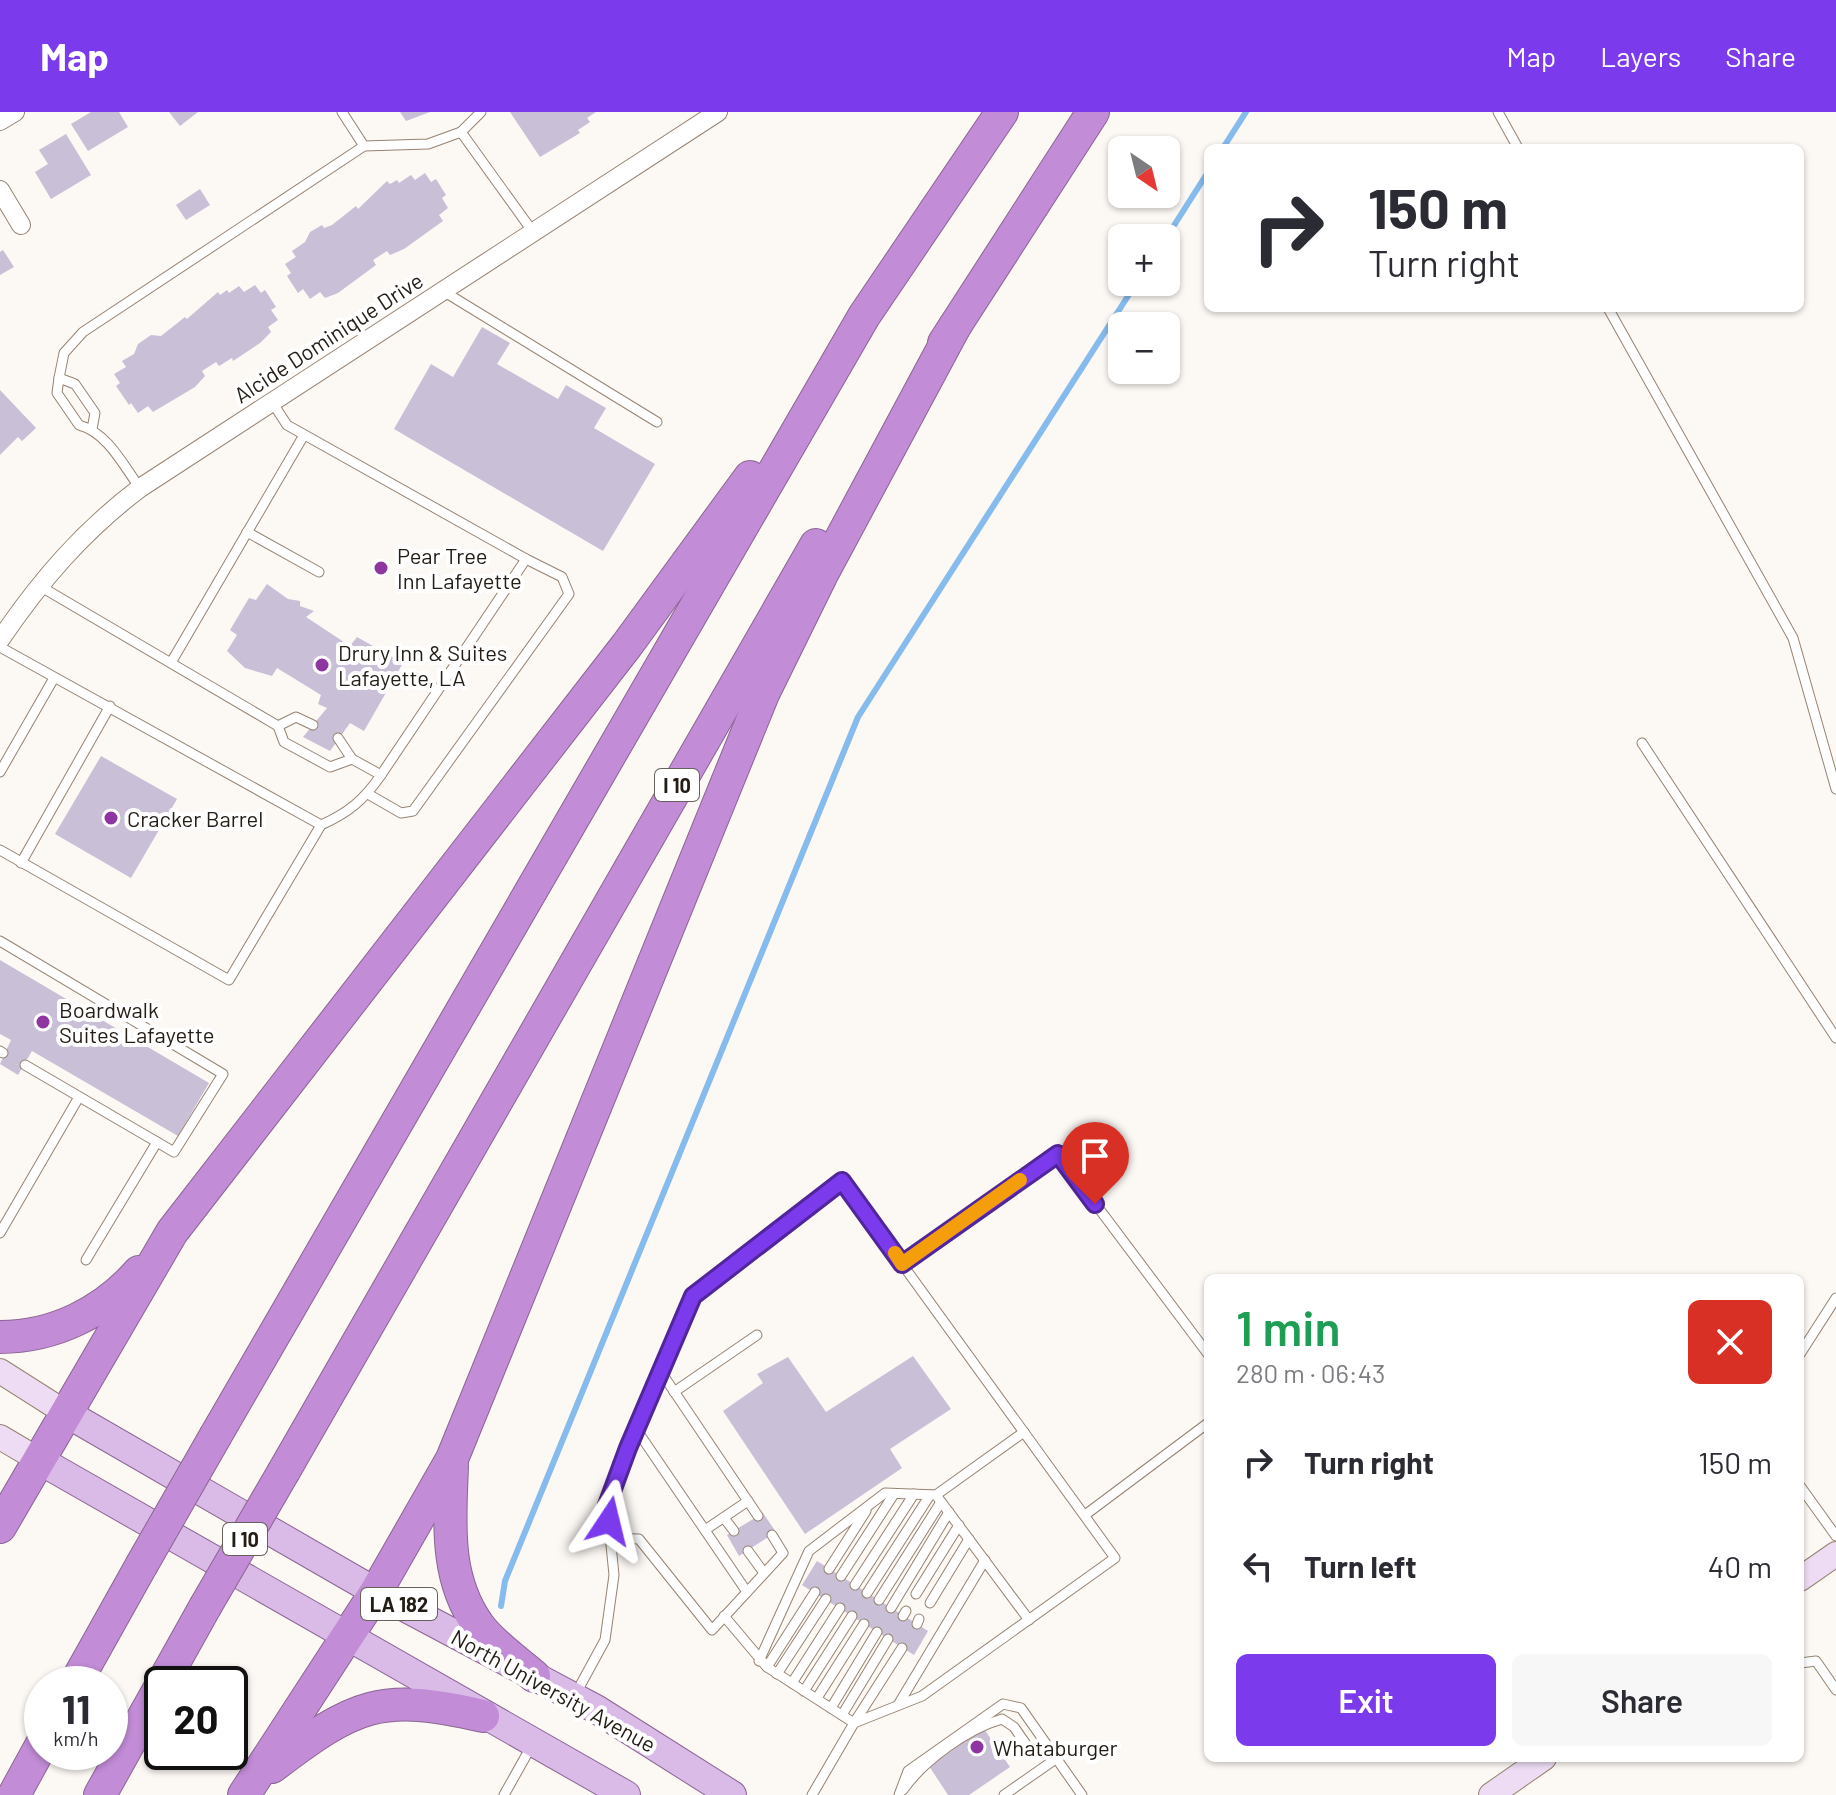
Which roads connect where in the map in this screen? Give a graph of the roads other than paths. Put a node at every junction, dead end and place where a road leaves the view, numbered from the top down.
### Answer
1 (15, 112) edge
2 (342, 112) edge
3 (481, 112) edge
4 (718, 112) edge
5 (1002, 112) edge
6 (1093, 112) edge
7 (1498, 112) edge
8 (0, 121) edge
9 (461, 132) junction
10 (1516, 144) edge
11 (364, 146) junction
12 (0, 190) edge
13 (21, 225) dead end
14 (533, 232) junction
15 (443, 291) junction
16 (1610, 312) edge
17 (864, 316) junction
18 (955, 326) junction
19 (59, 378) junction
20 (272, 402) junction
21 (657, 422) dead end
22 (92, 429) junction
23 (304, 435) junction
24 (140, 488) junction
25 (247, 532) junction
26 (526, 559) junction
27 (319, 572) dead end
28 (38, 585) junction
29 (0, 640) edge
30 (0, 647) edge
31 (172, 661) junction
32 (54, 678) junction
33 (110, 706) junction
34 (313, 725) dead end
35 (278, 726) junction
36 (338, 738) dead end
37 (1642, 743) dead end
38 (352, 759) junction
39 (0, 772) edge
40 (381, 775) junction
41 (1836, 789) edge
42 (368, 794) junction
43 (321, 825) junction
44 (0, 850) edge
45 (21, 863) junction
46 (0, 941) edge
47 (1836, 1038) edge
48 (25, 1065) dead end
49 (79, 1097) junction
50 (157, 1142) junction
51 (172, 1232) junction
52 (0, 1233) edge
53 (86, 1260) dead end
54 (902, 1264) junction
55 (1836, 1298) edge
56 (757, 1335) dead end
57 (0, 1337) edge
58 (1804, 1348) edge
59 (1204, 1349) edge
60 (0, 1371) edge
61 (661, 1372) junction
62 (674, 1392) junction
63 (66, 1413) junction
64 (1204, 1426) edge
65 (636, 1429) junction
66 (1024, 1432) junction
67 (0, 1437) edge
68 (452, 1459) junction
69 (39, 1460) junction
70 (1804, 1492) edge
71 (894, 1494) junction
72 (914, 1494) junction
73 (936, 1497) junction
74 (748, 1501) junction
75 (870, 1505) junction
76 (949, 1512) junction
77 (1085, 1515) junction
78 (758, 1516) dead end
79 (724, 1518) junction
80 (959, 1525) junction
81 (0, 1527) edge
82 (705, 1530) junction
83 (734, 1531) dead end
84 (772, 1535) dead end
85 (1836, 1536) edge
86 (610, 1538) junction
87 (969, 1539) junction
88 (748, 1551) dead end
89 (1836, 1554) edge
90 (985, 1560) junction
91 (829, 1569) dead end
92 (764, 1573) junction
93 (841, 1576) dead end
94 (1804, 1576) edge
95 (855, 1585) dead end
96 (376, 1592) junction
97 (747, 1592) junction
98 (815, 1592) dead end
99 (867, 1593) dead end
100 (916, 1594) dead end
101 (826, 1599) dead end
102 (879, 1600) dead end
103 (930, 1603) dead end
104 (840, 1608) dead end
105 (891, 1608) dead end
106 (724, 1616) junction
107 (852, 1616) dead end
108 (1029, 1620) junction
109 (864, 1624) dead end
110 (877, 1632) dead end
111 (346, 1638) junction
112 (888, 1639) dead end
113 (902, 1648) dead end
114 (1804, 1662) edge
115 (763, 1664) junction
116 (85, 1666) edge
117 (172, 1666) edge
118 (777, 1674) junction
119 (534, 1676) junction
120 (792, 1683) junction
121 (1836, 1690) edge
122 (804, 1691) junction
123 (574, 1697) junction
124 (817, 1698) junction
125 (897, 1706) junction
126 (831, 1708) junction
127 (842, 1715) junction
128 (144, 1716) edge
129 (483, 1716) junction
130 (854, 1723) junction
131 (533, 1744) junction
132 (1055, 1755) junction
133 (1538, 1762) edge
134 (28, 1770) edge
135 (248, 1788) edge
136 (612, 1792) edge
137 (14, 1795) edge
138 (100, 1795) edge
139 (504, 1795) edge
140 (732, 1795) edge
141 (812, 1795) edge
142 (900, 1795) edge
143 (1004, 1795) edge
144 (1082, 1795) edge
145 (1491, 1795) edge

1 - 8 street
2 - 11 lane
3 - 9 lane
4 - 14 street, Alcide Dominique Drive
5 - 17 highway
6 - 18 highway, I 10
7 - 10 lane
9 - 11 lane
9 - 14 lane
11 - 19 lane
12 - 13 street
14 - 15 street, Alcide Dominique Drive
15 - 20 street, Alcide Dominique Drive
15 - 21 lane
16 - 41 lane
17 - 51 highway
17 - 116 highway, bridge
18 - 68 highway
18 - 117 highway, I 10, bridge
19 - 22 lane
19 - 22 lane
20 - 23 lane
20 - 24 street, Alcide Dominique Drive
22 - 24 lane
23 - 25 lane
23 - 26 lane
24 - 28 street, Alcide Dominique Drive
25 - 27 lane
25 - 31 lane
26 - 40 lane
26 - 42 lane
28 - 29 street, Alcide Dominique Drive
28 - 31 lane
30 - 32 lane
31 - 35 lane
32 - 33 lane
32 - 39 lane
33 - 43 lane
33 - 45 lane
34 - 35 lane
35 - 38 lane
36 - 38 lane
37 - 47 lane
38 - 40 lane
40 - 42 lane
42 - 43 lane
43 - 45 lane
44 - 45 lane
46 - 50 lane
48 - 49 lane
49 - 50 lane
49 - 52 lane
50 - 53 lane
51 - 57 highway
51 - 63 highway
54 - 59 lane
54 - 61 lane
54 - 66 lane
55 - 58 lane
56 - 62 lane
60 - 63 main road, North University Avenue
61 - 62 lane
61 - 65 lane
62 - 74 lane
63 - 69 highway
63 - 96 main road, North University Avenue / LA 182
64 - 77 lane
65 - 82 lane
65 - 86 lane
66 - 73 lane
66 - 77 lane
67 - 69 main road
68 - 96 highway
68 - 119 highway
69 - 81 highway
69 - 111 main road
70 - 85 lane
71 - 72 lane
71 - 75 lane
71 - 93 lane
72 - 73 lane
72 - 95 lane
73 - 76 lane
73 - 99 lane
73 - 102 lane
74 - 78 lane
74 - 79 lane
75 - 91 lane
75 - 115 lane
76 - 80 lane
76 - 105 lane
77 - 108 lane
79 - 82 lane
79 - 83 lane
80 - 87 lane
80 - 100 lane
82 - 97 lane
84 - 92 lane
86 - 106 lane
86 - 123 lane
87 - 90 lane
87 - 103 lane
88 - 92 lane
89 - 94 main road
90 - 108 lane
90 - 125 lane
92 - 97 lane
96 - 111 highway
96 - 119 main road, North University Avenue / LA 182
97 - 106 lane
98 - 115 lane
101 - 118 lane
104 - 120 lane
106 - 115 lane
107 - 122 lane
108 - 125 lane
109 - 124 lane
110 - 126 lane
111 - 129 main road, LA 182
111 - 135 highway, LA 182
112 - 127 lane
113 - 130 lane
114 - 121 lane
115 - 118 lane
118 - 120 lane
119 - 123 main road, North University Avenue / LA 182
120 - 122 lane
122 - 124 lane
123 - 140 main road, North University Avenue / LA 182
124 - 126 lane
125 - 130 lane
126 - 127 lane
127 - 130 lane
128 - 138 highway, I 10
129 - 131 main road, LA 182
129 - 135 highway
130 - 141 lane
131 - 136 main road, LA 182
131 - 139 lane
132 - 142 lane
132 - 142 lane
132 - 143 lane
132 - 144 lane
133 - 145 main road
134 - 137 highway

